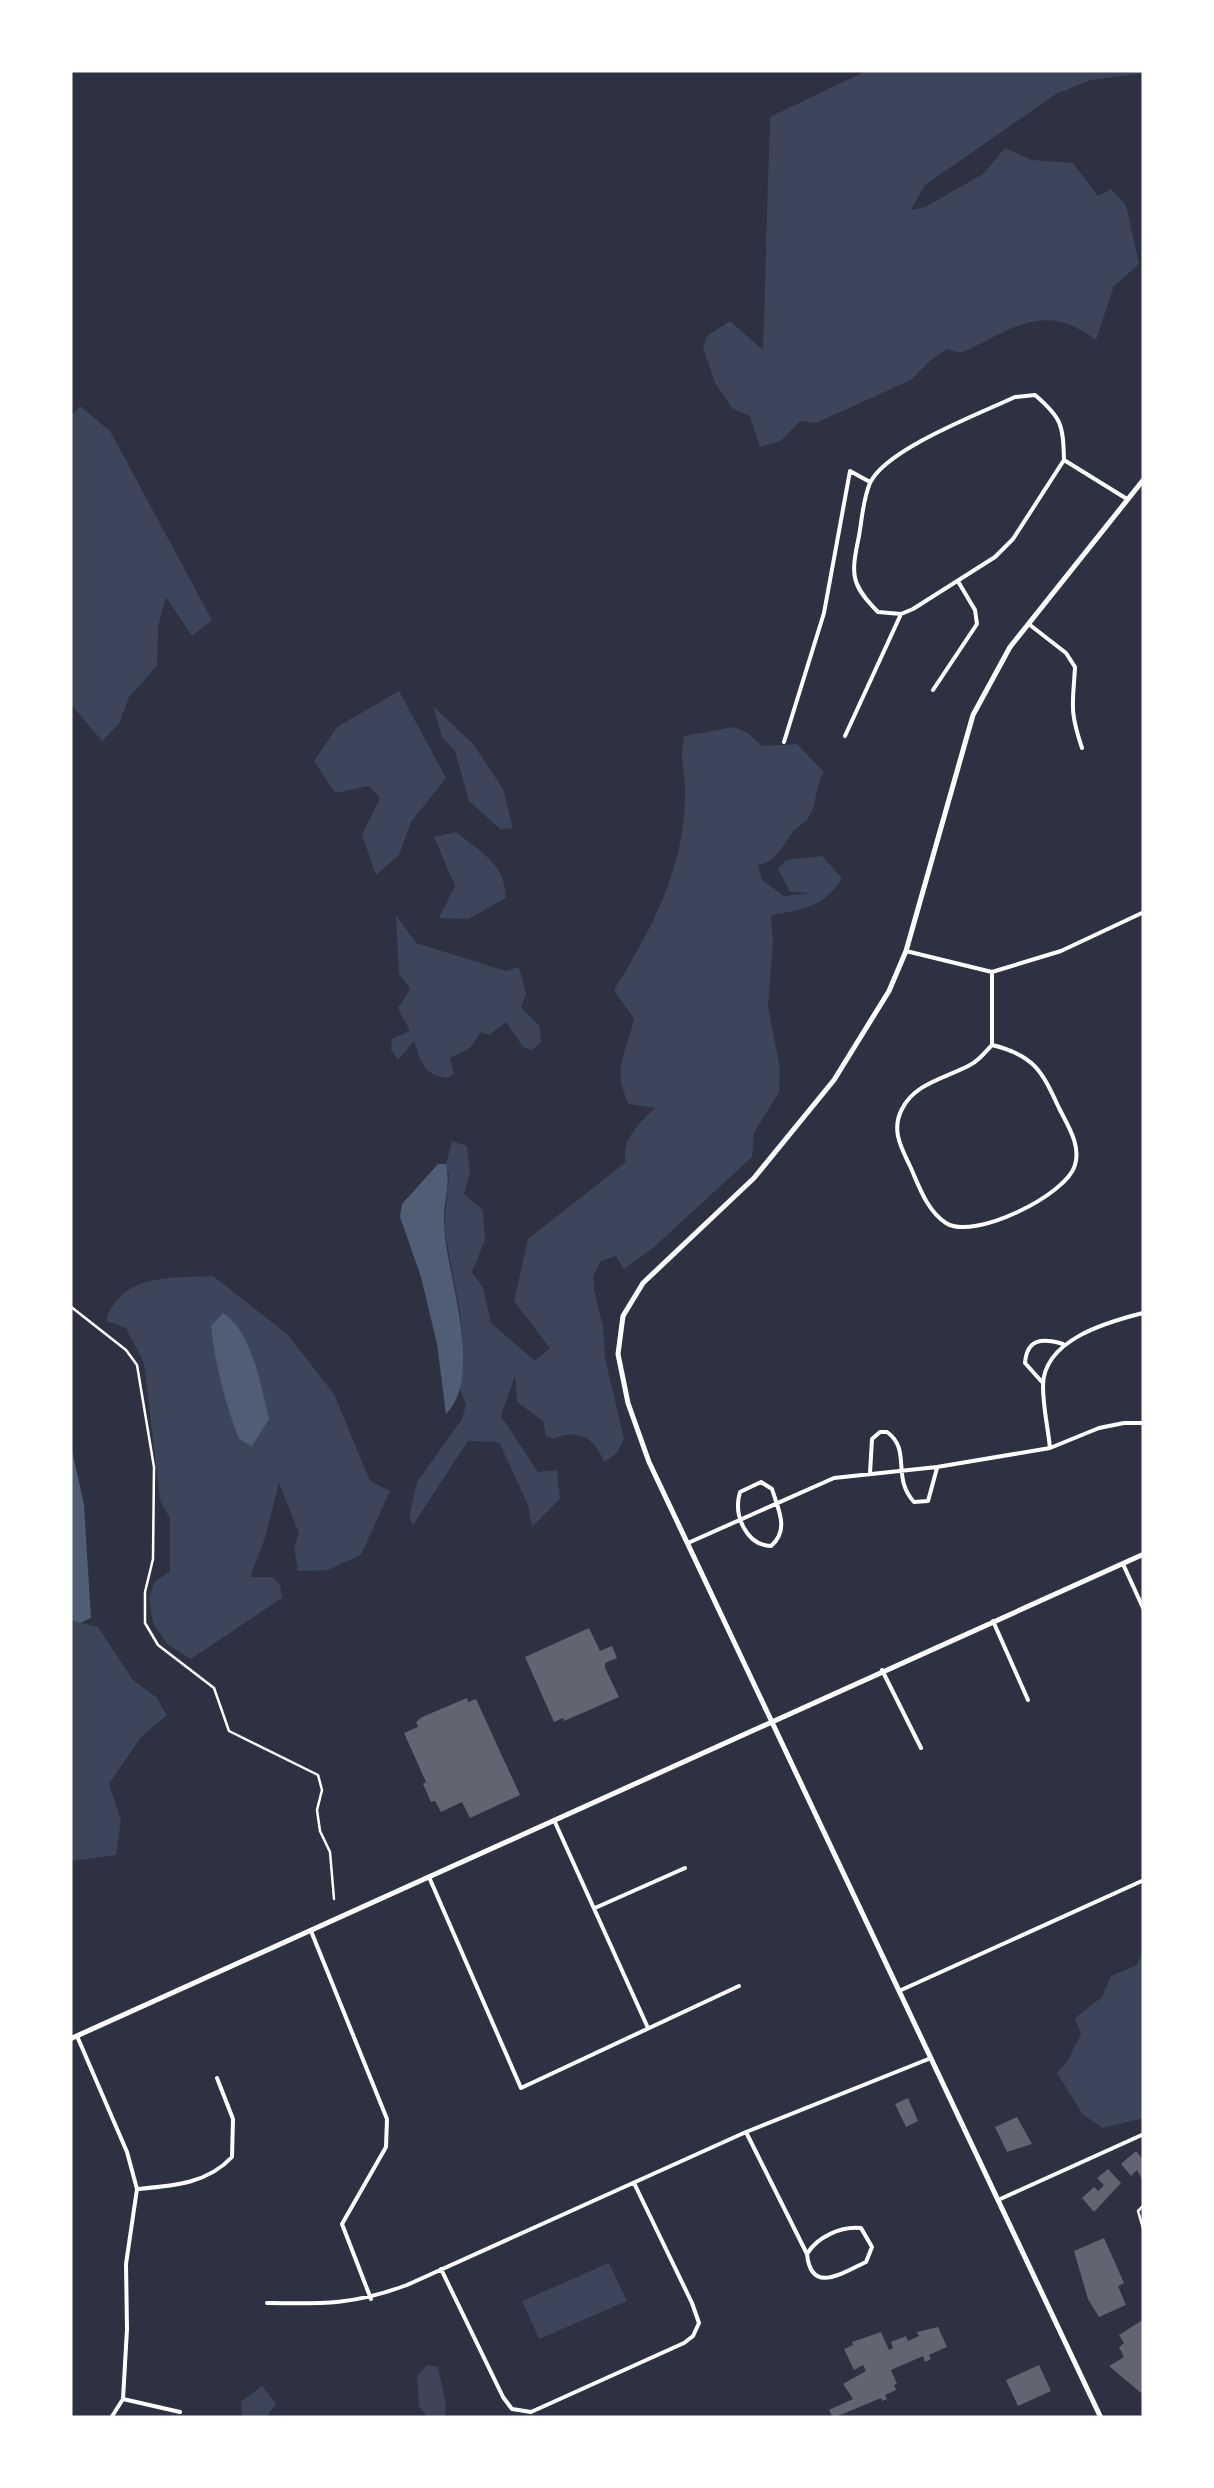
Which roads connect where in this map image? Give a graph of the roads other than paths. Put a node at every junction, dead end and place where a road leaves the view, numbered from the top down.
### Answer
1 (1064, 460) junction
2 (1144, 479) edge
3 (870, 482) junction
4 (1127, 499) junction
5 (959, 581) junction
6 (901, 614) junction
7 (1029, 624) junction
8 (933, 690) dead end
9 (845, 736) dead end
10 (784, 742) dead end
11 (1082, 748) dead end
12 (1144, 912) edge
13 (906, 952) junction
14 (992, 972) junction
15 (992, 1044) junction
16 (1143, 1313) edge
17 (1065, 1344) junction
18 (1042, 1382) junction
19 (1144, 1423) edge
20 (1050, 1448) junction
21 (937, 1466) junction
22 (899, 1470) junction
23 (870, 1473) junction
24 (776, 1504) junction
25 (739, 1520) junction
26 (688, 1544) junction
27 (1144, 1554) edge
28 (1122, 1564) junction
29 (1144, 1610) edge
30 (993, 1621) junction
31 (882, 1670) junction
32 (1028, 1700) dead end
33 (773, 1720) junction
34 (921, 1748) dead end
35 (554, 1820) junction
36 (685, 1868) dead end
37 (429, 1877) junction
38 (1144, 1880) edge
39 (595, 1908) junction
40 (311, 1931) junction
41 (739, 1986) dead end
42 (899, 1991) junction
43 (648, 2028) junction
44 (74, 2037) edge
45 (930, 2058) junction
46 (216, 2078) dead end
47 (746, 2132) junction
48 (1144, 2134) edge
49 (634, 2183) junction
50 (137, 2189) junction
51 (998, 2200) junction
52 (808, 2254) junction
53 (441, 2270) junction
54 (370, 2299) junction
55 (267, 2303) dead end
56 (123, 2398) junction
57 (180, 2412) dead end
58 (111, 2418) edge
59 (1101, 2418) edge

1 - 3 street
1 - 4 street
1 - 5 street
2 - 4 street
3 - 6 street
3 - 10 street
4 - 7 street
5 - 6 street
5 - 8 street
6 - 9 street
7 - 11 street
7 - 13 street
12 - 14 street
13 - 14 street
13 - 26 street
14 - 15 street
15 - 15 street
16 - 17 street
17 - 18 street
17 - 18 street
18 - 20 street
19 - 20 street
20 - 21 street
21 - 22 street
21 - 22 street
22 - 23 street
22 - 23 street
23 - 24 street
24 - 25 street
24 - 25 street
24 - 25 street
25 - 26 street
26 - 33 street
27 - 28 street
28 - 29 street
28 - 30 street
30 - 31 street
30 - 32 street
31 - 33 street
31 - 34 street
33 - 35 street
33 - 42 street
35 - 37 street
35 - 39 street
36 - 39 street
37 - 40 street
37 - 43 street
38 - 42 street
39 - 43 street
40 - 44 street
40 - 54 street
41 - 43 street
42 - 45 street
44 - 50 street
45 - 47 street
45 - 51 street
46 - 50 street
47 - 49 street
47 - 52 street
48 - 51 street
49 - 53 street
49 - 53 street
50 - 56 street
51 - 59 street
52 - 52 street
53 - 54 street
54 - 55 street
56 - 57 street
56 - 58 street

